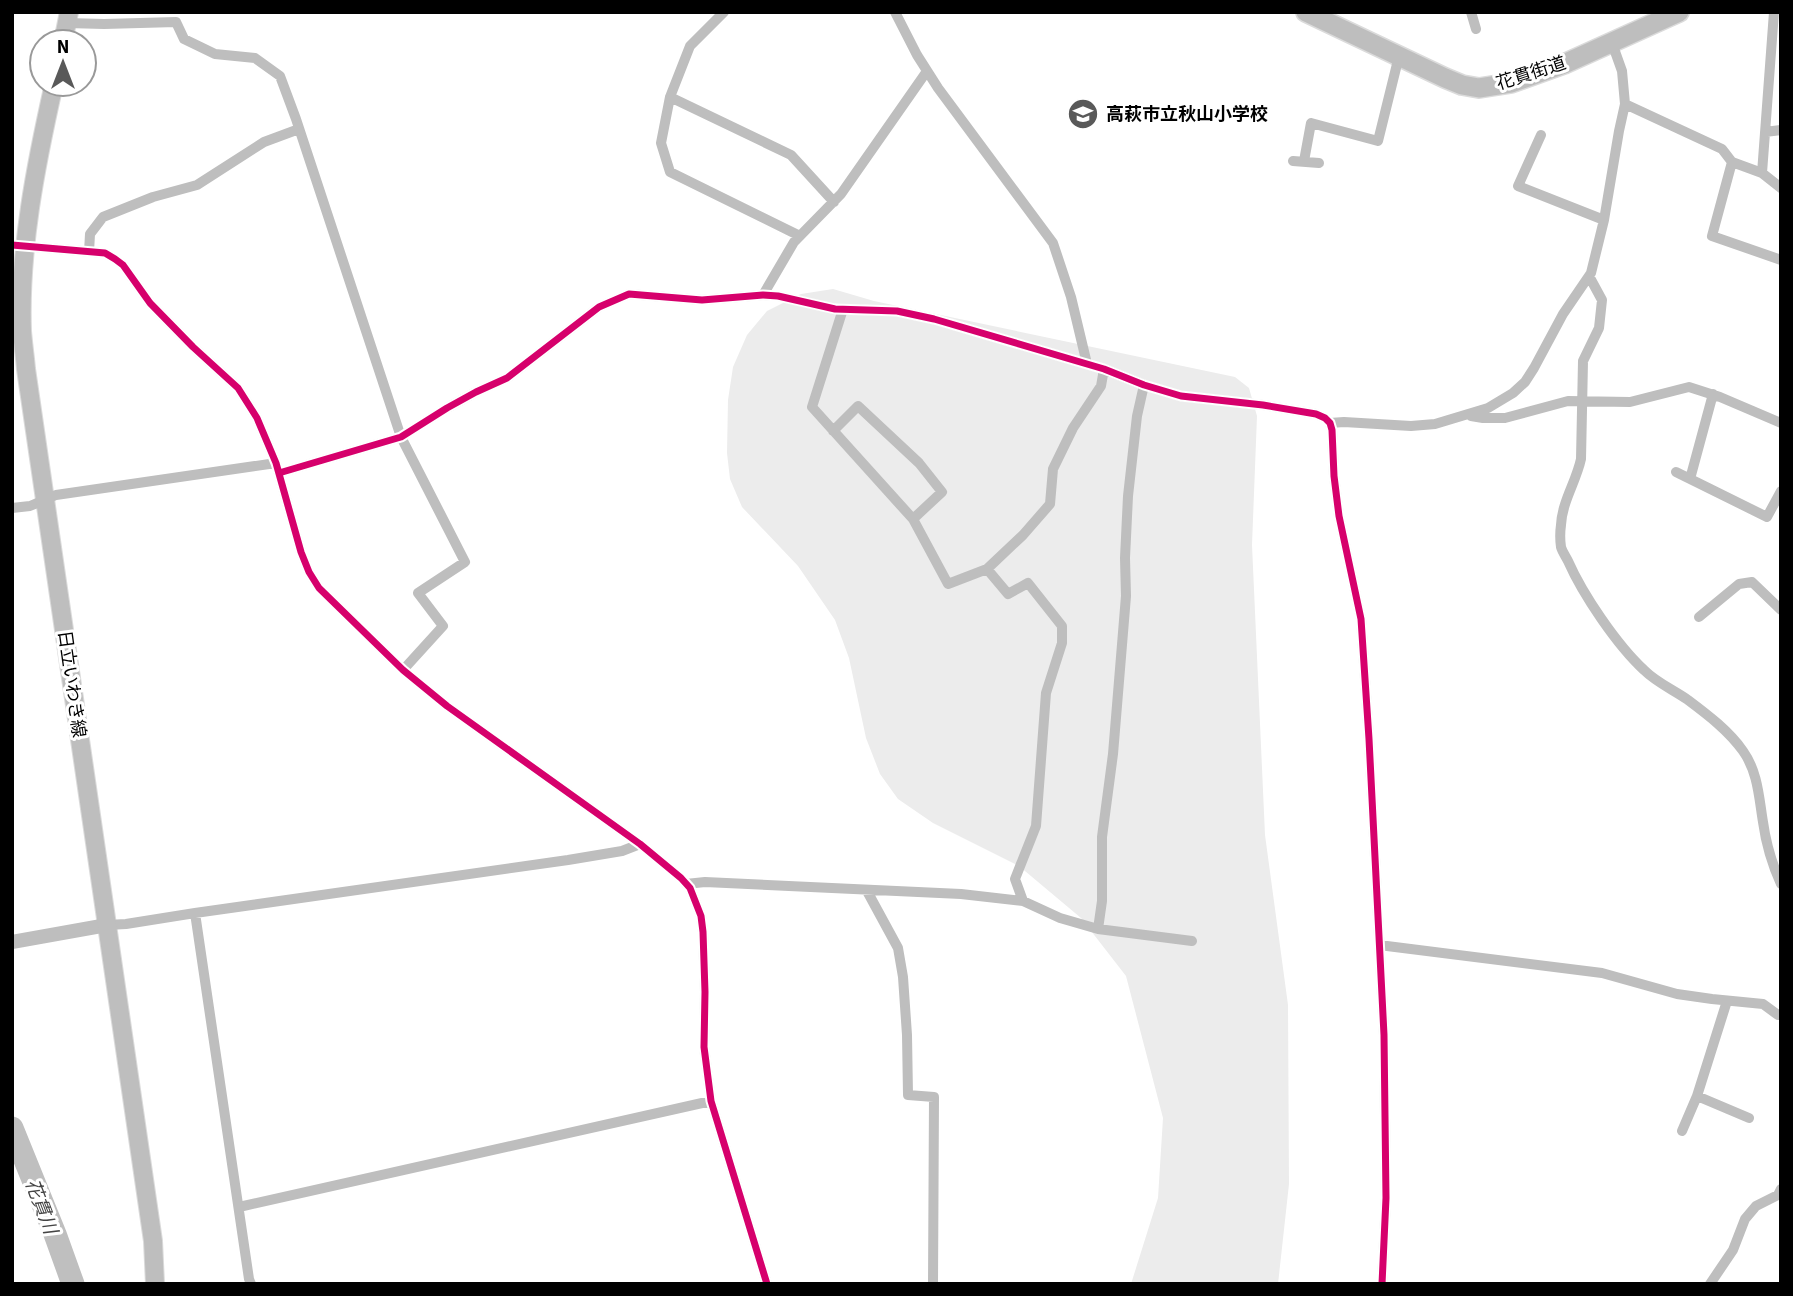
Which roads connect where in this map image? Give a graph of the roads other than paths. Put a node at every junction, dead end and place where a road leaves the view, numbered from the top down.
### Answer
1 (724, 12) edge
2 (895, 12) edge
3 (1306, 12) edge
4 (1471, 12) edge
5 (1679, 12) edge
6 (1774, 12) edge
7 (68, 18) edge
8 (1649, 18) edge
9 (1476, 29) dead end
10 (1612, 43) junction
11 (1399, 56) junction
12 (1775, 69) edge
13 (927, 71) junction
14 (670, 97) junction
15 (51, 98) edge
16 (1625, 104) junction
17 (299, 129) junction
18 (1781, 130) edge
19 (1765, 132) junction
20 (1541, 135) dead end
21 (1731, 162) junction
22 (1319, 163) dead end
23 (1762, 173) junction
24 (1781, 188) edge
25 (834, 202) junction
26 (1604, 220) junction
27 (800, 236) junction
28 (19, 246) edge
29 (89, 252) junction
30 (1781, 260) edge
31 (1589, 276) junction
32 (762, 295) junction
33 (843, 309) junction
34 (1087, 364) junction
35 (1104, 369) junction
36 (1144, 385) junction
37 (1713, 394) junction
38 (1581, 400) junction
39 (1468, 415) junction
40 (1330, 423) junction
41 (1781, 423) edge
42 (833, 431) junction
43 (401, 438) junction
44 (277, 468) junction
45 (1676, 472) dead end
46 (1690, 479) junction
47 (1781, 491) edge
48 (45, 500) junction
49 (12, 508) edge
50 (913, 519) junction
51 (987, 569) junction
52 (1781, 610) edge
53 (1699, 617) dead end
54 (403, 670) junction
55 (640, 844) junction
56 (686, 884) junction
57 (1781, 884) edge
58 (867, 891) junction
59 (1023, 901) junction
60 (195, 913) junction
61 (107, 925) junction
62 (1098, 929) junction
63 (1192, 941) dead end
64 (12, 942) edge
65 (1380, 945) junction
66 (1727, 1001) junction
67 (1781, 1015) edge
68 (1697, 1096) junction
69 (711, 1101) junction
70 (1749, 1118) dead end
71 (1682, 1131) dead end
72 (1781, 1189) edge
73 (239, 1207) junction
74 (155, 1284) edge
75 (251, 1284) edge
76 (767, 1284) edge
77 (933, 1284) edge
78 (1382, 1284) edge
79 (1710, 1284) edge

1 - 14 street
2 - 13 street
3 - 11 highway, 花貫街道
4 - 9 street
5 - 8 highway, 花貫街道
6 - 12 street
7 - 17 street
8 - 10 highway, 花貫街道
10 - 11 highway, 花貫街道
10 - 16 street
11 - 22 street
12 - 19 street
13 - 25 street
13 - 34 street
14 - 25 street
14 - 27 street
15 - 28 main road, 日立いわき線
16 - 21 street
16 - 26 street
17 - 29 street
17 - 43 street
18 - 19 street
19 - 23 street
20 - 26 street
21 - 23 street
21 - 30 street
23 - 24 street
25 - 27 street
26 - 31 street
27 - 32 street
28 - 29 street
28 - 48 main road, 日立いわき線
29 - 44 street
31 - 38 street
31 - 39 street
32 - 33 street
32 - 43 street
33 - 34 street
33 - 42 street
34 - 35 street
35 - 36 street
35 - 51 street
36 - 40 street
36 - 62 street
37 - 38 street
37 - 41 street
37 - 46 street
38 - 39 street
38 - 57 street
39 - 40 street
40 - 65 street
42 - 50 street
42 - 50 street
43 - 44 street
43 - 54 street
44 - 48 street
44 - 54 street
45 - 46 street
46 - 47 street
48 - 49 street
48 - 61 main road, 日立いわき線
50 - 51 street
51 - 59 street
52 - 53 street
54 - 55 street
55 - 56 street
55 - 60 street
56 - 58 street
56 - 69 street
58 - 59 street
58 - 77 street
59 - 62 street
60 - 61 street
60 - 73 street
61 - 64 street
61 - 74 main road, 日立いわき線
62 - 63 street
65 - 66 street
65 - 78 street
66 - 67 street
66 - 68 street
68 - 70 street
68 - 71 street
69 - 73 street
69 - 76 street
72 - 79 street
73 - 75 street

